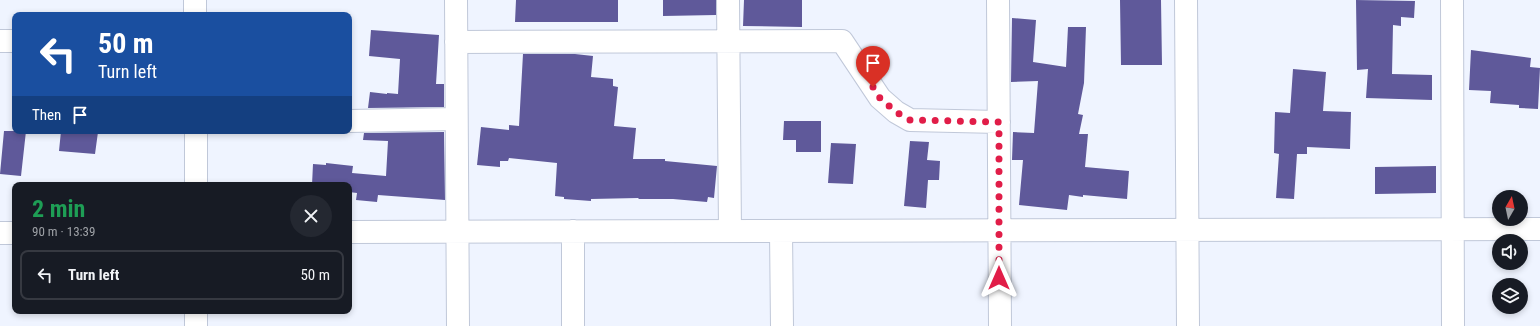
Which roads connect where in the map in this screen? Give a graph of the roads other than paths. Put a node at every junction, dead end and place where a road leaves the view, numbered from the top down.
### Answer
1 (195, 0) edge
2 (456, 0) edge
3 (728, 0) edge
4 (998, 0) edge
5 (1186, 0) edge
6 (1452, 0) edge
7 (195, 12) edge
8 (0, 41) edge
9 (12, 41) edge
10 (729, 41) junction
11 (456, 42) junction
12 (456, 119) junction
13 (352, 121) edge
14 (999, 122) junction
15 (196, 134) edge
16 (196, 182) edge
17 (1453, 229) junction
18 (1540, 229) edge
19 (999, 230) junction
20 (1187, 230) junction
21 (573, 231) junction
22 (730, 231) junction
23 (781, 231) junction
24 (352, 232) edge
25 (457, 232) junction
26 (0, 233) edge
27 (12, 233) edge
28 (196, 314) edge
29 (196, 326) edge
30 (458, 326) edge
31 (573, 326) edge
32 (782, 326) edge
33 (1000, 326) edge
34 (1188, 326) edge
35 (1453, 326) edge

1 - 7 street
2 - 11 street
3 - 10 street
4 - 14 street
5 - 20 street
6 - 17 street
8 - 9 street
10 - 11 street
10 - 14 street
10 - 22 street
11 - 12 street
12 - 13 street
12 - 25 street
14 - 19 street
15 - 16 street
17 - 18 street
17 - 20 street
17 - 35 street
19 - 20 street
19 - 23 street
19 - 33 street
20 - 34 street
21 - 22 street
21 - 25 street
21 - 31 street
22 - 23 street
23 - 32 street
24 - 25 street
25 - 30 street
26 - 27 street
28 - 29 street

